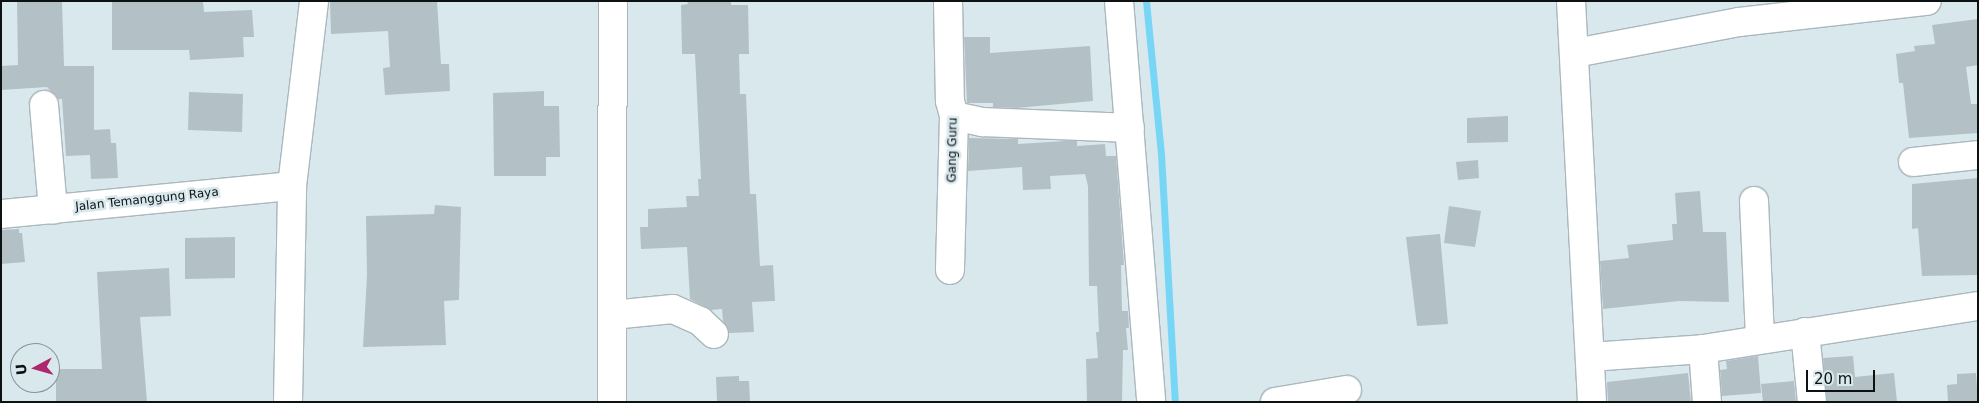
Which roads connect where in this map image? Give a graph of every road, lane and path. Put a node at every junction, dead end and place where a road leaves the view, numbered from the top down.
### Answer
1 (314, 1) edge
2 (613, 1) edge
3 (948, 1) edge
4 (1119, 1) edge
5 (1571, 1) edge
6 (1927, 1) edge
7 (1575, 53) junction
8 (44, 105) dead end
9 (954, 116) junction
10 (1130, 128) junction
11 (1978, 155) edge
12 (1913, 162) dead end
13 (292, 186) junction
14 (1754, 201) dead end
15 (53, 210) junction
16 (1, 214) edge
17 (950, 270) dead end
18 (1978, 306) edge
19 (612, 315) junction
20 (1805, 332) junction
21 (714, 334) dead end
22 (1760, 339) junction
23 (1703, 349) junction
24 (1590, 357) junction
25 (1347, 390) dead end
26 (288, 402) edge
27 (612, 402) edge
28 (1151, 402) edge
29 (1275, 402) edge
30 (1592, 402) edge
31 (1707, 402) edge
32 (1812, 402) edge

1 - 13 street
2 - 19 street
3 - 9 street, Gang Guru
4 - 10 street
5 - 7 street
6 - 7 street
7 - 24 street
8 - 15 street
9 - 10 street
9 - 17 street, Gang Guru
10 - 28 street
11 - 12 street
13 - 15 street, Jalan Temanggung Raya
13 - 26 street
14 - 22 street
15 - 16 street, Jalan Temanggung Raya
18 - 20 street
19 - 21 street
19 - 27 street
20 - 22 street
20 - 32 street
22 - 23 street
23 - 24 street
23 - 31 street
24 - 30 street
25 - 29 street

